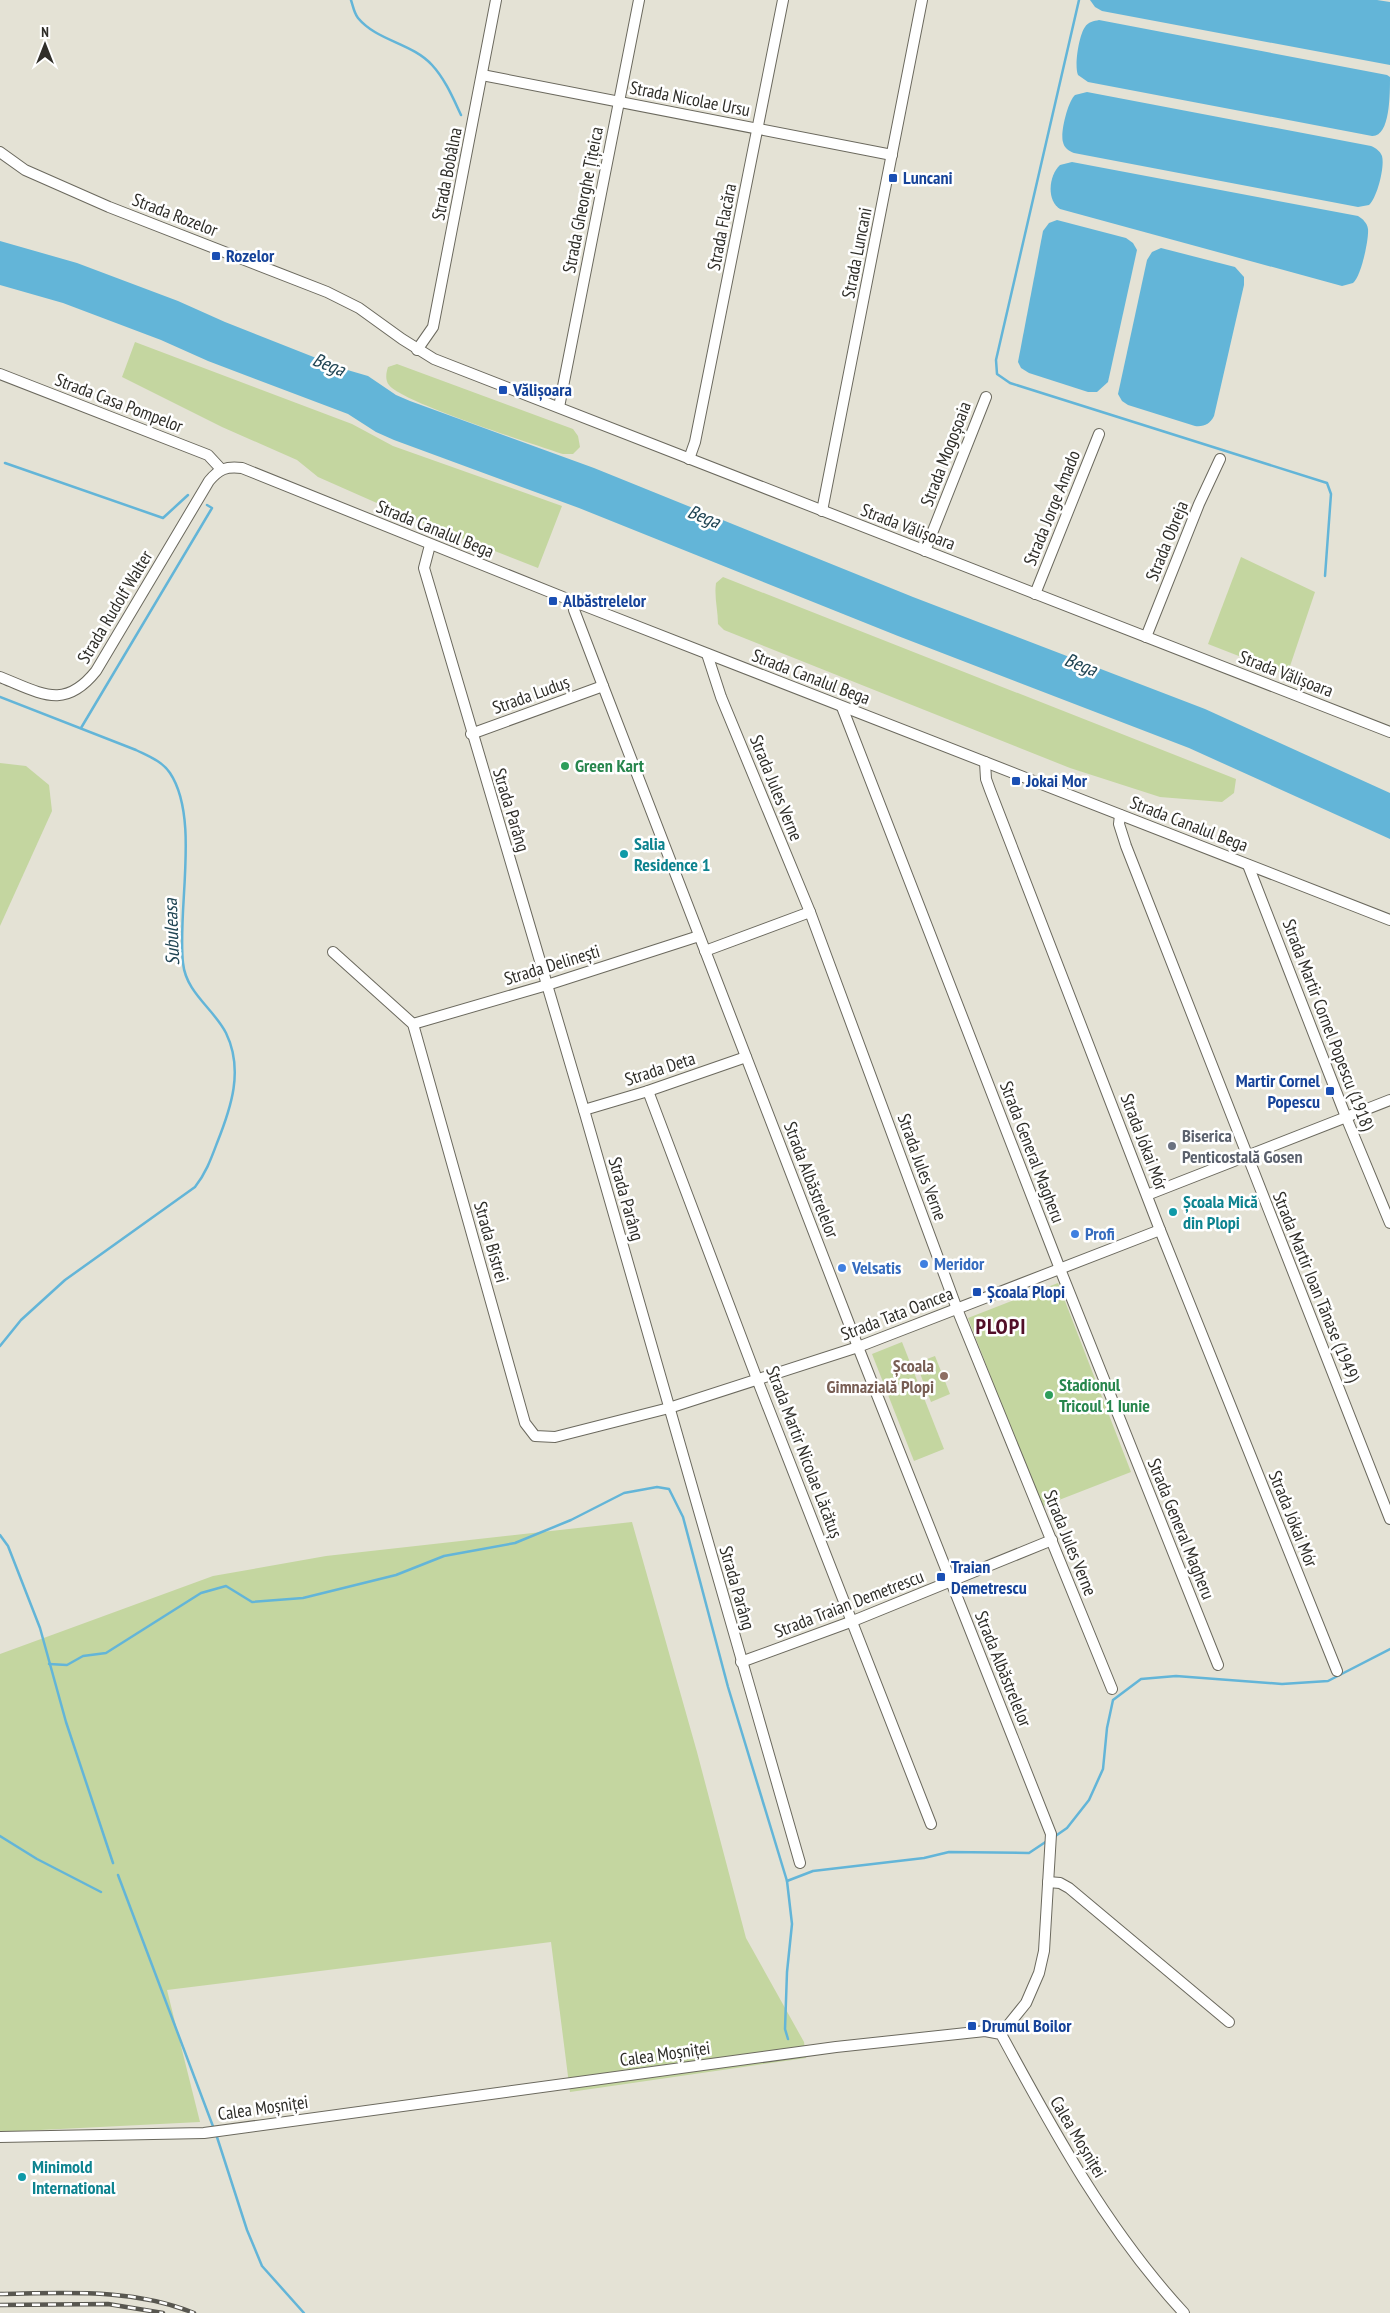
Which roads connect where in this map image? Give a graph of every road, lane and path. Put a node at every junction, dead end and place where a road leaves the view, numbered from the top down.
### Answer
1 (496, 0) edge
2 (639, 0) edge
3 (783, 0) edge
4 (922, 0) edge
5 (482, 75) junction
6 (619, 102) junction
7 (758, 129) junction
8 (0, 152) edge
9 (892, 155) junction
10 (417, 350) junction
11 (0, 374) edge
12 (986, 397) dead end
13 (559, 407) junction
14 (1099, 434) dead end
15 (689, 459) junction
16 (1220, 459) dead end
17 (221, 469) junction
18 (822, 511) junction
19 (430, 545) junction
20 (925, 551) junction
21 (1035, 594) junction
22 (575, 602) junction
23 (1146, 637) junction
24 (707, 654) junction
25 (0, 677) edge
26 (603, 686) junction
27 (842, 707) junction
28 (1390, 732) edge
29 (471, 734) junction
30 (985, 762) junction
31 (1120, 815) junction
32 (1248, 865) junction
33 (810, 912) junction
34 (1390, 920) edge
35 (699, 936) junction
36 (705, 951) junction
37 (333, 952) dead end
38 (546, 985) junction
39 (413, 1024) junction
40 (746, 1057) junction
41 (648, 1091) junction
42 (1390, 1100) edge
43 (584, 1110) junction
44 (1346, 1118) junction
45 (1247, 1156) junction
46 (1147, 1195) junction
47 (1390, 1223) edge
48 (1160, 1230) junction
49 (1060, 1269) junction
50 (957, 1309) junction
51 (858, 1347) junction
52 (757, 1379) junction
53 (669, 1408) junction
54 (1390, 1519) edge
55 (1052, 1540) junction
56 (951, 1582) junction
57 (853, 1621) junction
58 (741, 1662) junction
59 (1218, 1664) dead end
60 (1336, 1671) dead end
61 (1112, 1689) dead end
62 (931, 1824) dead end
63 (800, 1863) dead end
64 (1048, 1882) junction
65 (1229, 2022) dead end
66 (1001, 2034) junction
67 (0, 2137) edge
68 (1184, 2313) edge

1 - 5 street, Strada Bobâlna
2 - 6 street, Strada Gheorghe Țițeica
3 - 7 street, Strada Flacăra
4 - 9 street, Strada Luncani
5 - 6 street, Strada Nicolae Ursu
5 - 10 street, Strada Bobâlna
6 - 7 street, Strada Nicolae Ursu
6 - 13 street, Strada Gheorghe Țițeica
7 - 9 street, Strada Nicolae Ursu
7 - 15 street, Strada Flacăra
8 - 10 street, Strada Rozelor
9 - 18 street, Strada Luncani
10 - 13 street, Strada Vălișoara
11 - 17 street, Strada Casa Pompelor
12 - 20 street, Strada Mogoșoaia
13 - 15 street, Strada Vălișoara
14 - 21 street, Strada Jorge Amado
15 - 18 street, Strada Vălișoara
16 - 23 street, Strada Obreja
17 - 19 street, Strada Canalul Bega
17 - 25 street, Strada Rudolf Walter
18 - 20 street, Strada Vălișoara
19 - 22 street, Strada Canalul Bega
19 - 29 street, Strada Parâng
20 - 21 street, Strada Vălișoara
21 - 23 street, Strada Vălișoara
22 - 24 street, Strada Canalul Bega
22 - 26 street, Strada Albăstrelelor
23 - 28 street, Strada Vălișoara
24 - 27 street, Strada Canalul Bega
24 - 33 street, Strada Jules Verne
26 - 29 street, Strada Luduș
26 - 35 street, Strada Albăstrelelor
27 - 30 street, Strada Canalul Bega
27 - 49 street, Strada General Magheru
29 - 38 street, Strada Parâng
30 - 31 street, Strada Canalul Bega
30 - 46 street, Strada Jókai Mór
31 - 32 street, Strada Canalul Bega
31 - 45 street, Strada Martir Ioan Tănase (1949)
32 - 34 street, Strada Canalul Bega
32 - 44 street, Strada Martir Cornel Popescu (1918)
33 - 36 street
33 - 50 street, Strada Jules Verne
35 - 36 street, Strada Albăstrelelor
35 - 38 street, Strada Delinești
36 - 40 street, Strada Albăstrelelor
37 - 39 street
38 - 39 street, Strada Delinești
38 - 43 street, Strada Parâng
39 - 53 street, Strada Bistrei
40 - 41 street, Strada Deta
40 - 51 street, Strada Albăstrelelor
41 - 43 street, Strada Deta
41 - 52 street, Strada Martir Nicolae Lăcătuș
42 - 44 street
43 - 53 street, Strada Parâng
44 - 45 street
44 - 47 street, Strada Martir Cornel Popescu (1918)
45 - 46 street
45 - 54 street, Strada Martir Ioan Tănase (1949)
46 - 48 street, Strada Jókai Mór
48 - 49 street, Strada Tata Oancea
48 - 60 street, Strada Jókai Mór
49 - 50 street, Strada Tata Oancea
49 - 59 street, Strada General Magheru
50 - 51 street, Strada Tata Oancea
50 - 55 street, Strada Jules Verne
51 - 52 street, Strada Tata Oancea
51 - 56 street, Strada Albăstrelelor
52 - 53 street, Strada Tata Oancea
52 - 57 street, Strada Martir Nicolae Lăcătuș
53 - 58 street, Strada Parâng
55 - 56 street, Strada Traian Demetrescu
55 - 61 street, Strada Jules Verne
56 - 57 street, Strada Traian Demetrescu
56 - 64 street, Strada Albăstrelelor
57 - 58 street, Strada Traian Demetrescu
57 - 62 street, Strada Martir Nicolae Lăcătuș
58 - 63 street, Strada Parâng
64 - 65 street
64 - 66 street, Strada Albăstrelelor
66 - 67 street, Calea Moșniței
66 - 68 street, Calea Moșniței

